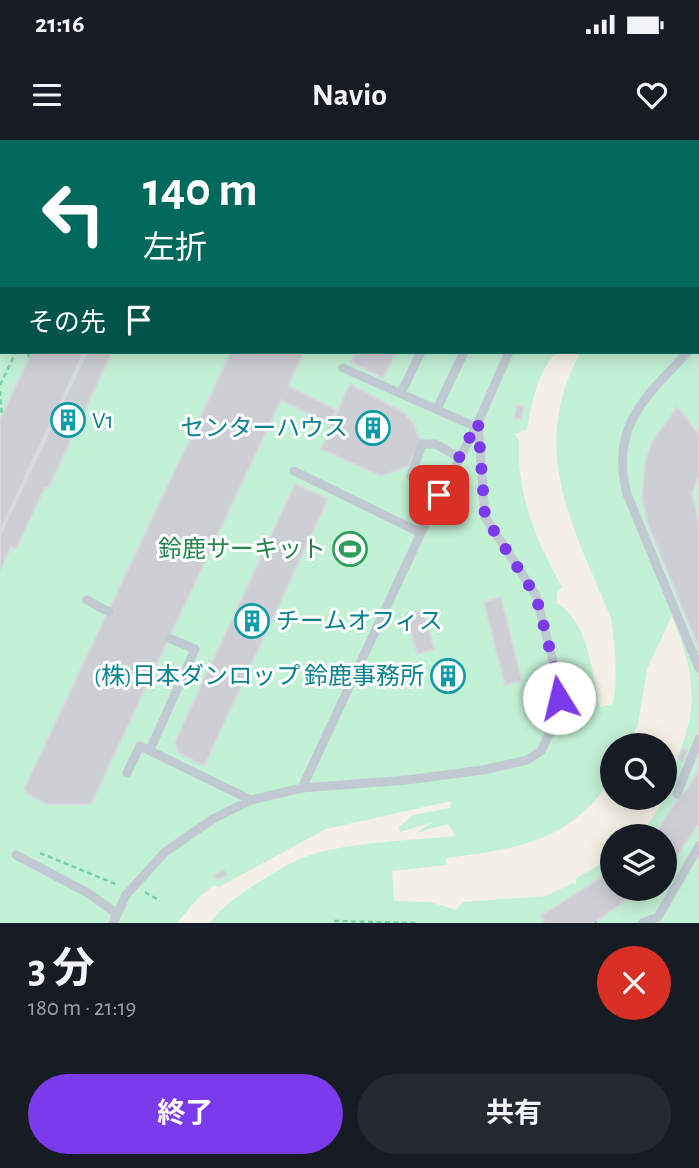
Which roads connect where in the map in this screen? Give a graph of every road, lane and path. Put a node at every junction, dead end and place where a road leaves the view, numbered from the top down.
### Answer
1 (15, 354) edge
2 (29, 354) edge
3 (420, 354) edge
4 (463, 354) edge
5 (508, 354) edge
6 (686, 354) edge
7 (29, 358) dead end
8 (343, 368) dead end
9 (0, 385) edge
10 (0, 391) edge
11 (401, 393) junction
12 (437, 409) junction
13 (2, 415) dead end
14 (477, 425) junction
15 (458, 457) junction
16 (294, 471) dead end
17 (439, 495) junction
18 (421, 533) junction
19 (87, 600) dead end
20 (109, 612) dead end
21 (171, 639) dead end
22 (699, 668) edge
23 (699, 738) edge
24 (150, 750) junction
25 (127, 773) dead end
26 (302, 788) junction
27 (677, 794) dead end
28 (251, 800) junction
29 (699, 847) edge
30 (36, 852) dead end
31 (16, 855) dead end
32 (130, 888) dead end
33 (142, 891) dead end
34 (160, 901) dead end
35 (116, 913) junction
36 (334, 921) edge
37 (113, 923) edge
38 (417, 923) edge
39 (642, 923) edge

1 - 9 path
2 - 7 path
3 - 11 lane
4 - 12 lane
5 - 14 lane
6 - 22 lane
8 - 11 lane
10 - 13 path
11 - 12 lane
12 - 14 lane
14 - 15 lane
14 - 26 lane
15 - 17 lane
15 - 17 lane
16 - 18 lane
17 - 18 lane
18 - 26 lane
19 - 20 lane
21 - 24 lane
23 - 27 lane
24 - 25 lane
24 - 28 lane
26 - 28 lane
28 - 35 lane
29 - 39 lane
30 - 32 path
31 - 35 lane
33 - 34 path
35 - 37 lane
36 - 38 path

